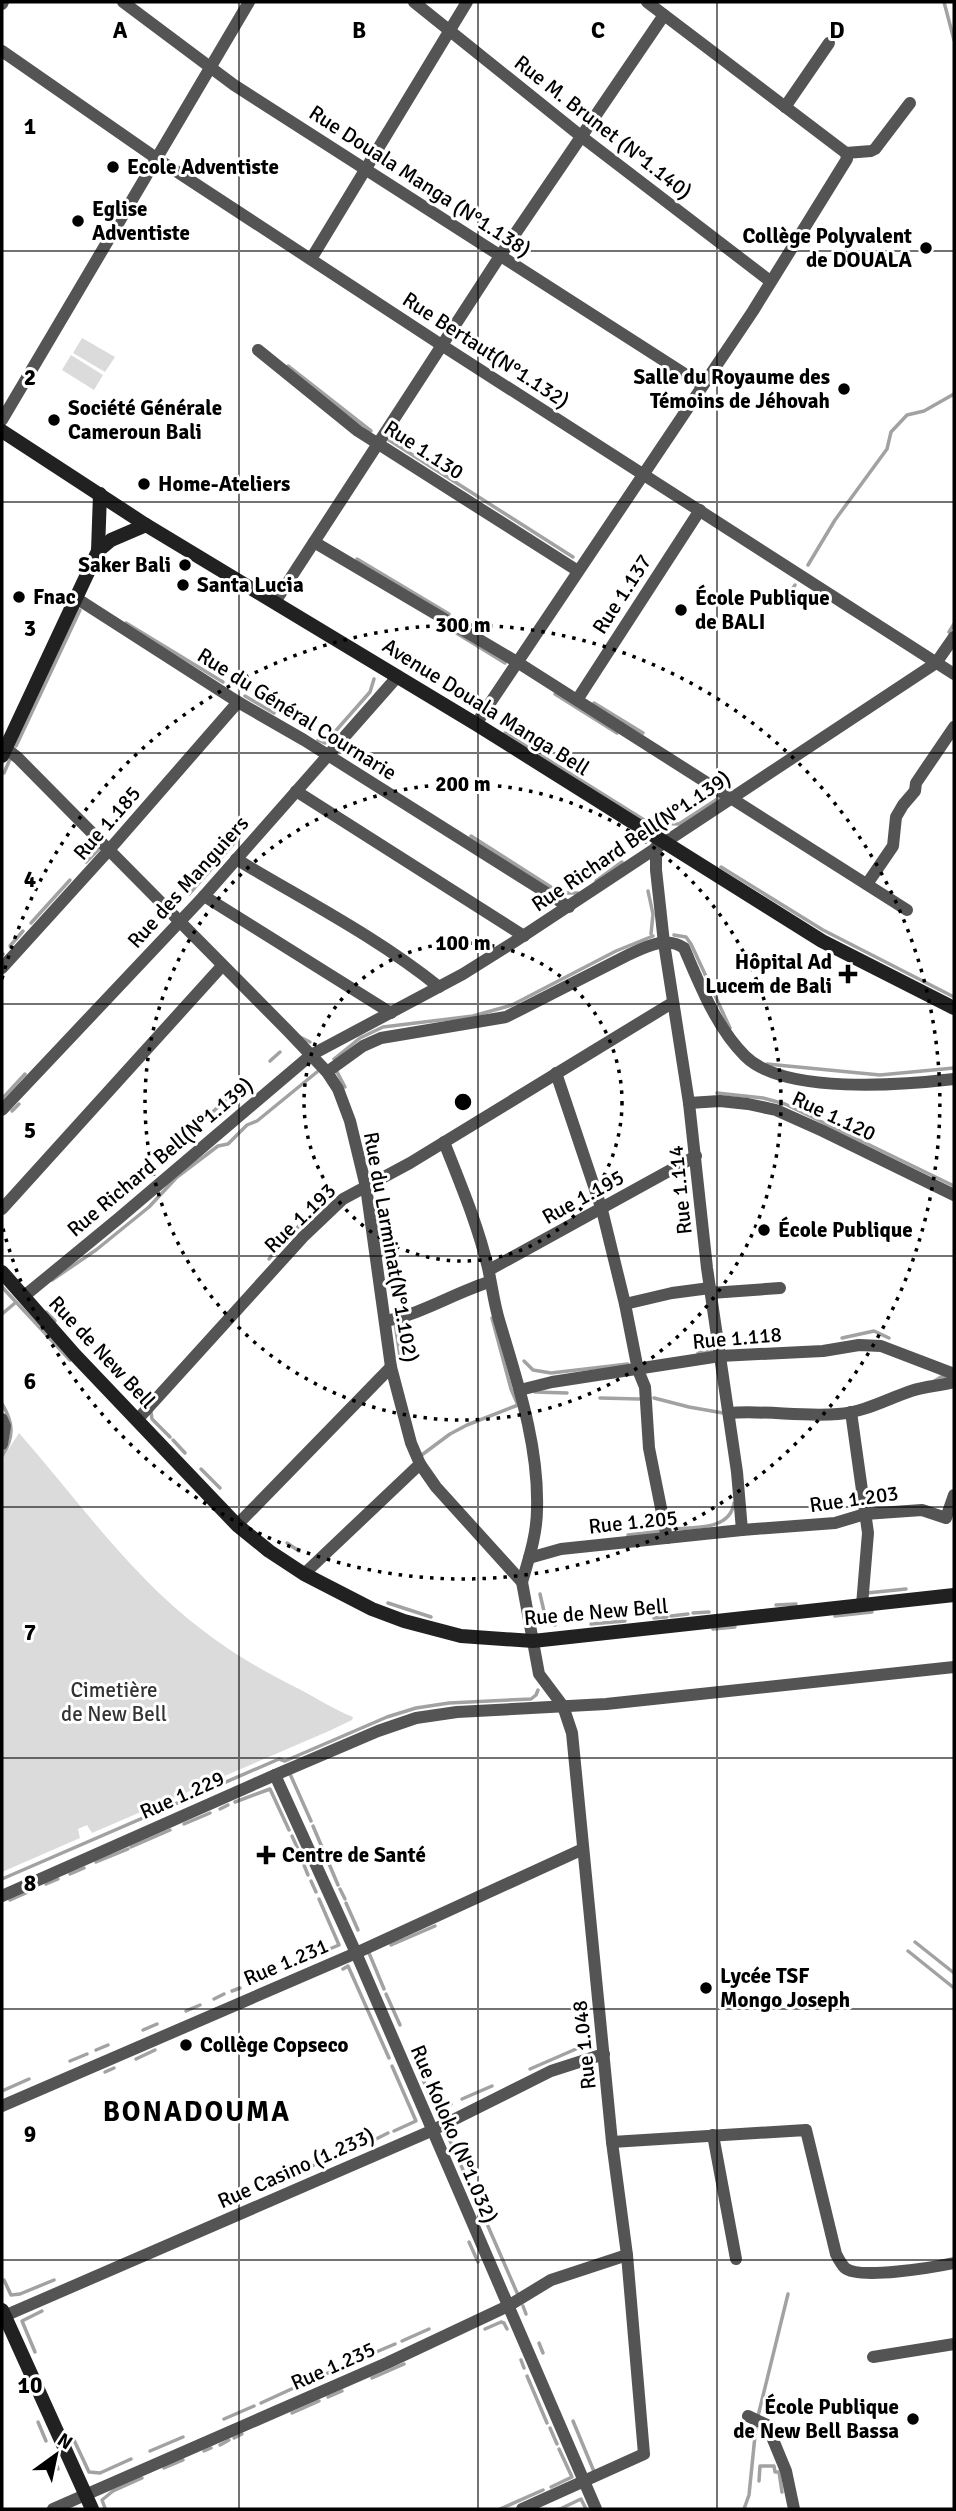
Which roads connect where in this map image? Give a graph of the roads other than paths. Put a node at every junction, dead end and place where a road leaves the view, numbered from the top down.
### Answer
1 (123, 2) edge
2 (249, 2) edge
3 (414, 2) edge
4 (467, 2) edge
5 (647, 2) edge
6 (664, 15) junction
7 (450, 29) junction
8 (829, 43) dead end
9 (2, 51) edge
10 (209, 67) junction
11 (909, 103) dead end
12 (785, 107) junction
13 (582, 137) junction
14 (846, 153) junction
15 (156, 158) junction
16 (367, 169) junction
17 (500, 256) junction
18 (311, 259) junction
19 (770, 281) junction
20 (443, 346) junction
21 (258, 350) dead end
22 (702, 385) junction
23 (2, 420) edge
24 (2, 430) edge
25 (378, 445) junction
26 (643, 473) junction
27 (100, 494) junction
28 (700, 510) junction
29 (146, 525) junction
30 (314, 542) junction
31 (98, 551) junction
32 (578, 571) junction
33 (76, 598) junction
34 (275, 603) junction
35 (954, 637) edge
36 (517, 662) junction
37 (936, 663) junction
38 (954, 674) edge
39 (398, 676) junction
40 (577, 699) junction
41 (238, 702) junction
42 (476, 724) junction
43 (954, 727) edge
44 (3, 750) edge
45 (327, 755) junction
46 (296, 791) junction
47 (731, 797) junction
48 (660, 845) junction
49 (109, 850) junction
50 (236, 859) junction
51 (867, 884) junction
52 (204, 896) junction
53 (569, 907) junction
54 (906, 910) dead end
55 (179, 923) junction
56 (524, 936) junction
57 (664, 943) junction
58 (222, 966) junction
59 (2, 968) edge
60 (439, 987) junction
61 (672, 1003) junction
62 (954, 1009) edge
63 (391, 1013) junction
64 (312, 1055) junction
65 (327, 1072) junction
66 (556, 1073) junction
67 (954, 1079) edge
68 (689, 1102) junction
69 (2, 1111) edge
70 (444, 1142) junction
71 (696, 1156) junction
72 (366, 1187) junction
73 (954, 1195) edge
74 (2, 1209) edge
75 (601, 1210) junction
76 (2, 1272) edge
77 (489, 1276) junction
78 (780, 1288) dead end
79 (711, 1291) junction
80 (23, 1297) junction
81 (625, 1304) junction
82 (385, 1321) junction
83 (720, 1356) junction
84 (391, 1367) junction
85 (638, 1370) junction
86 (954, 1374) edge
87 (954, 1382) edge
88 (520, 1390) junction
89 (851, 1412) junction
90 (729, 1413) junction
91 (136, 1420) junction
92 (4, 1422) edge
93 (2, 1444) edge
94 (420, 1464) junction
95 (954, 1495) edge
96 (865, 1514) junction
97 (950, 1523) edge
98 (237, 1525) junction
99 (742, 1530) junction
100 (667, 1538) junction
101 (528, 1558) junction
102 (304, 1574) junction
103 (522, 1582) junction
104 (954, 1595) edge
105 (862, 1605) junction
106 (533, 1642) junction
107 (954, 1667) edge
108 (562, 1706) junction
109 (275, 1775) junction
110 (583, 1849) junction
111 (2, 1896) edge
112 (356, 1953) junction
113 (604, 2054) junction
114 (2, 2106) edge
115 (431, 2131) junction
116 (713, 2135) junction
117 (612, 2142) junction
118 (627, 2255) junction
119 (736, 2259) dead end
120 (954, 2263) edge
121 (508, 2306) junction
122 (3, 2315) edge
123 (954, 2344) edge
124 (873, 2357) dead end
125 (748, 2416) dead end
126 (584, 2482) junction
127 (86, 2495) junction
128 (52, 2509) edge
129 (92, 2509) edge
130 (522, 2509) edge
131 (596, 2509) edge
132 (794, 2509) edge

1 - 10 street, Rue Douala Manga (N°1.138)
2 - 10 street
3 - 7 street, Rue M. Brunet (N°1.140)
4 - 7 street
5 - 6 street
6 - 12 street
6 - 13 street
7 - 13 street, Rue M. Brunet (N°1.140)
7 - 16 street
8 - 12 street
9 - 15 street, Rue Bertaut(N°1.132)
10 - 15 street
10 - 16 street, Rue Douala Manga (N°1.138)
11 - 14 street
12 - 14 street
13 - 17 street
13 - 19 street, Rue M. Brunet (N°1.140)
14 - 19 street
15 - 18 street, Rue Bertaut(N°1.132)
15 - 23 street
16 - 17 street, Rue Douala Manga (N°1.138)
16 - 18 street
17 - 20 street
17 - 22 street, Rue Douala Manga (N°1.138)
18 - 20 street, Rue Bertaut(N°1.132)
19 - 22 street
20 - 25 street
20 - 26 street, Rue Bertaut(N°1.132)
21 - 25 street, Rue 1.130
22 - 26 street
24 - 27 street, Avenue Douala Manga Bell
25 - 30 street
25 - 32 street, Rue 1.130
26 - 28 street, Rue Bertaut(N°1.132)
26 - 32 street
27 - 29 street, Avenue Douala Manga Bell
27 - 31 street
28 - 37 street, Rue Bertaut(N°1.132)
28 - 40 street, Rue 1.137
29 - 31 street
29 - 34 street, Avenue Douala Manga Bell
30 - 34 street
30 - 36 street
31 - 33 street
32 - 36 street
33 - 41 street, Rue du Général Cournarie
33 - 44 street
34 - 39 street, Avenue Douala Manga Bell
35 - 37 street, Rue Richard Bell(N°1.139)
36 - 40 street
36 - 42 street
37 - 38 street, Rue Bertaut(N°1.132)
37 - 47 street, Rue Richard Bell(N°1.139)
39 - 42 street, Avenue Douala Manga Bell
39 - 45 street, Rue des Manguiers
40 - 47 street
41 - 45 street, Rue du Général Cournarie
41 - 49 street, Rue 1.185
42 - 48 street, Avenue Douala Manga Bell
43 - 51 street
44 - 49 street, Rue du Larminat(N°1.102)
45 - 46 street, Rue des Manguiers
45 - 53 street, Rue du Général Cournarie
46 - 50 street, Rue des Manguiers
46 - 56 street
47 - 48 street, Rue Richard Bell(N°1.139)
47 - 51 street
48 - 53 street, Rue Richard Bell(N°1.139)
48 - 57 street, Rue 1.114
48 - 62 street, Avenue Douala Manga Bell
49 - 55 street, Rue du Larminat(N°1.102)
49 - 59 street, Rue 1.185
50 - 52 street, Rue des Manguiers
50 - 60 street
51 - 54 street
52 - 55 street, Rue des Manguiers
52 - 63 street
53 - 56 street, Rue Richard Bell(N°1.139)
55 - 58 street, Rue du Larminat(N°1.102)
55 - 69 street, Rue des Manguiers
56 - 60 street, Rue Richard Bell(N°1.139)
57 - 61 street, Rue 1.114
57 - 65 street
57 - 67 street
58 - 64 street, Rue du Larminat(N°1.102)
58 - 74 street
60 - 63 street, Rue Richard Bell(N°1.139)
61 - 66 street, Rue 1.193
61 - 68 street, Rue 1.114
63 - 64 street, Rue Richard Bell(N°1.139)
64 - 65 street, Rue du Larminat(N°1.102)
64 - 80 street, Rue Richard Bell(N°1.139)
65 - 72 street, Rue du Larminat(N°1.102)
66 - 70 street, Rue 1.193
66 - 75 street
68 - 71 street, Rue 1.114
68 - 73 street, Rue 1.120
70 - 72 street, Rue 1.193
70 - 77 street
71 - 75 street, Rue 1.195
71 - 79 street, Rue 1.114
72 - 82 street, Rue du Larminat(N°1.102)
72 - 91 street, Rue 1.193
75 - 77 street, Rue 1.195
75 - 81 street
76 - 80 street, Rue de New Bell
77 - 82 street, Rue 1.195
77 - 88 street
78 - 79 street
79 - 81 street
79 - 83 street, Rue 1.114
80 - 91 street, Rue de New Bell
81 - 85 street
82 - 84 street, Rue du Larminat(N°1.102)
83 - 85 street, Rue 1.118
83 - 86 street, Rue 1.118
83 - 90 street, Rue 1.114
84 - 94 street, Rue du Larminat(N°1.102)
84 - 98 street
85 - 88 street, Rue 1.118
85 - 100 street
87 - 89 street
88 - 101 street
89 - 90 street
89 - 96 street
90 - 99 street, Rue 1.114
91 - 98 street, Rue de New Bell
92 - 93 street
94 - 102 street
94 - 103 street, Rue du Larminat(N°1.102)
95 - 97 street, Rue 1.203
96 - 97 street, Rue 1.203
96 - 99 street, Rue 1.203
96 - 105 street
98 - 102 street, Rue de New Bell
99 - 100 street, Rue 1.205
100 - 101 street, Rue 1.205
101 - 103 street
102 - 106 street, Rue de New Bell
103 - 106 street
104 - 105 street, Rue de New Bell
105 - 106 street, Rue de New Bell
106 - 108 street, Rue 1.048
107 - 108 street, Rue 1.229
108 - 109 street, Rue 1.229
108 - 110 street, Rue 1.048
109 - 111 street, Rue 1.229
109 - 112 street, Rue Koloko (N°1.032)
110 - 112 street, Rue 1.231
110 - 113 street, Rue 1.048
112 - 114 street, Rue 1.231
112 - 115 street, Rue Koloko (N°1.032)
113 - 115 street, Rue Casino (1.233)
113 - 117 street, Rue 1.048
115 - 121 street, Rue Koloko (N°1.032)
115 - 122 street, Rue Casino (1.233)
116 - 117 street
116 - 119 street
116 - 120 street
117 - 118 street, Rue 1.048
118 - 121 street, Rue 1.235
118 - 126 street, Rue 1.048
121 - 126 street, Rue Koloko (N°1.032)
121 - 127 street, Rue 1.235
122 - 127 street
123 - 124 street
125 - 132 street
126 - 130 street
126 - 131 street, Rue Koloko (N°1.032)
127 - 128 street, Rue 1.235
127 - 129 street

